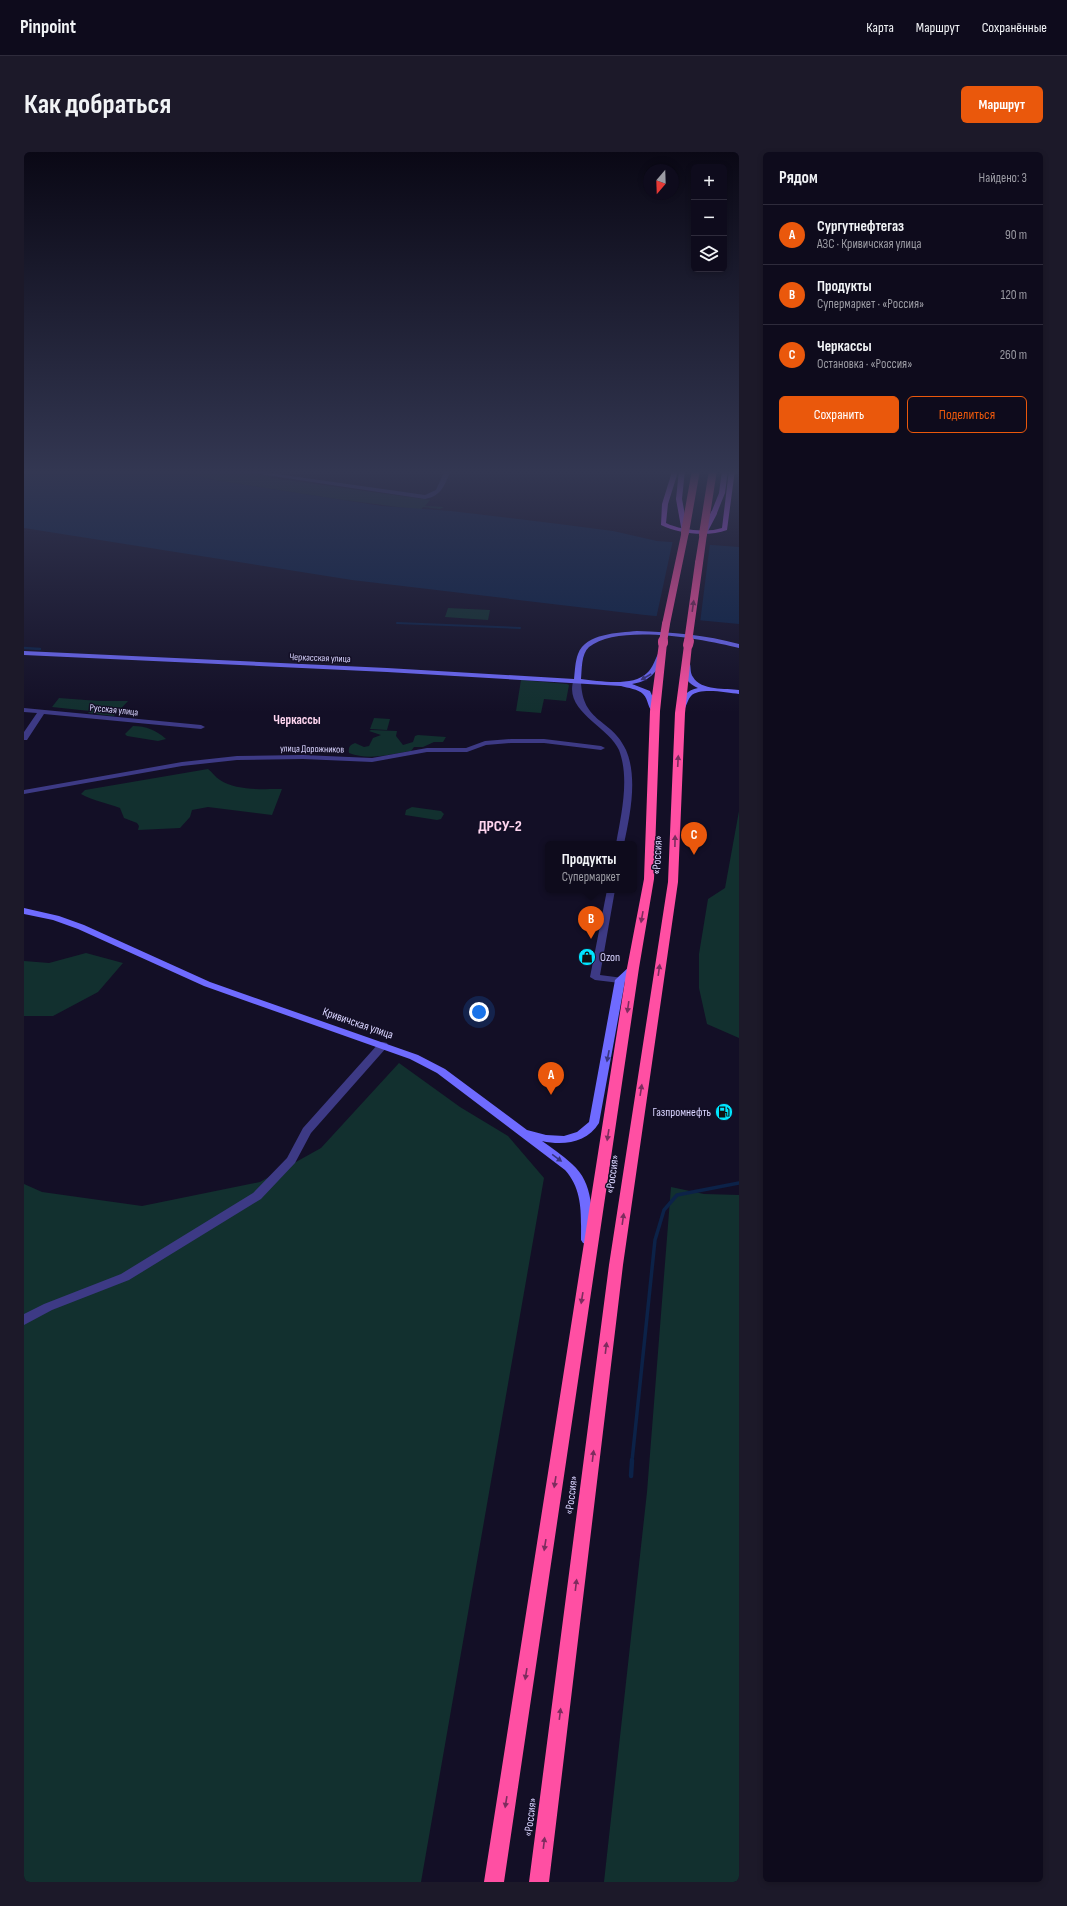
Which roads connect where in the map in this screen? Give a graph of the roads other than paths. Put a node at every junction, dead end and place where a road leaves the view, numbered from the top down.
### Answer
1 (681, 551) edge
2 (701, 551) edge
3 (662, 646) junction
4 (739, 646) edge
5 (687, 649) junction
6 (24, 653) edge
7 (577, 681) junction
8 (615, 684) junction
9 (713, 689) junction
10 (739, 692) edge
11 (24, 710) edge
12 (42, 711) junction
13 (655, 711) junction
14 (680, 713) junction
15 (201, 727) dead end
16 (24, 738) edge
17 (601, 748) dead end
18 (24, 792) edge
19 (620, 841) edge
20 (610, 893) edge
21 (24, 911) edge
22 (633, 968) junction
23 (620, 980) junction
24 (383, 1045) junction
25 (515, 1126) junction
26 (588, 1260) junction
27 (24, 1320) edge
28 (494, 1882) edge
29 (539, 1882) edge

1 - 3 highway, bridge
5 -> 2 highway, «Россия», bridge
3 -> 8 street, Черкасская улица
3 - 13 highway
4 - 7 street
5 - 9 street
5 - 14 highway, «Россия»
6 - 7 street, Черкасская улица
7 - 8 street, Черкасская улица
7 - 19 street
8 - 13 street, Черкасская улица
9 - 10 street
9 - 14 street
11 - 12 street, Русская улица
12 - 15 street, Русская улица
12 - 16 street
13 -> 22 highway, «Россия»
29 -> 14 highway, «Россия»
17 - 18 street, улица Дорожников
20 - 23 street
21 - 24 street, Кривичская улица
22 - 23 street
22 -> 26 highway, «Россия»
23 -> 25 street
24 - 25 street, Кривичская улица
24 - 27 street
25 -> 26 street, Кривичская улица
26 -> 28 highway, «Россия»

